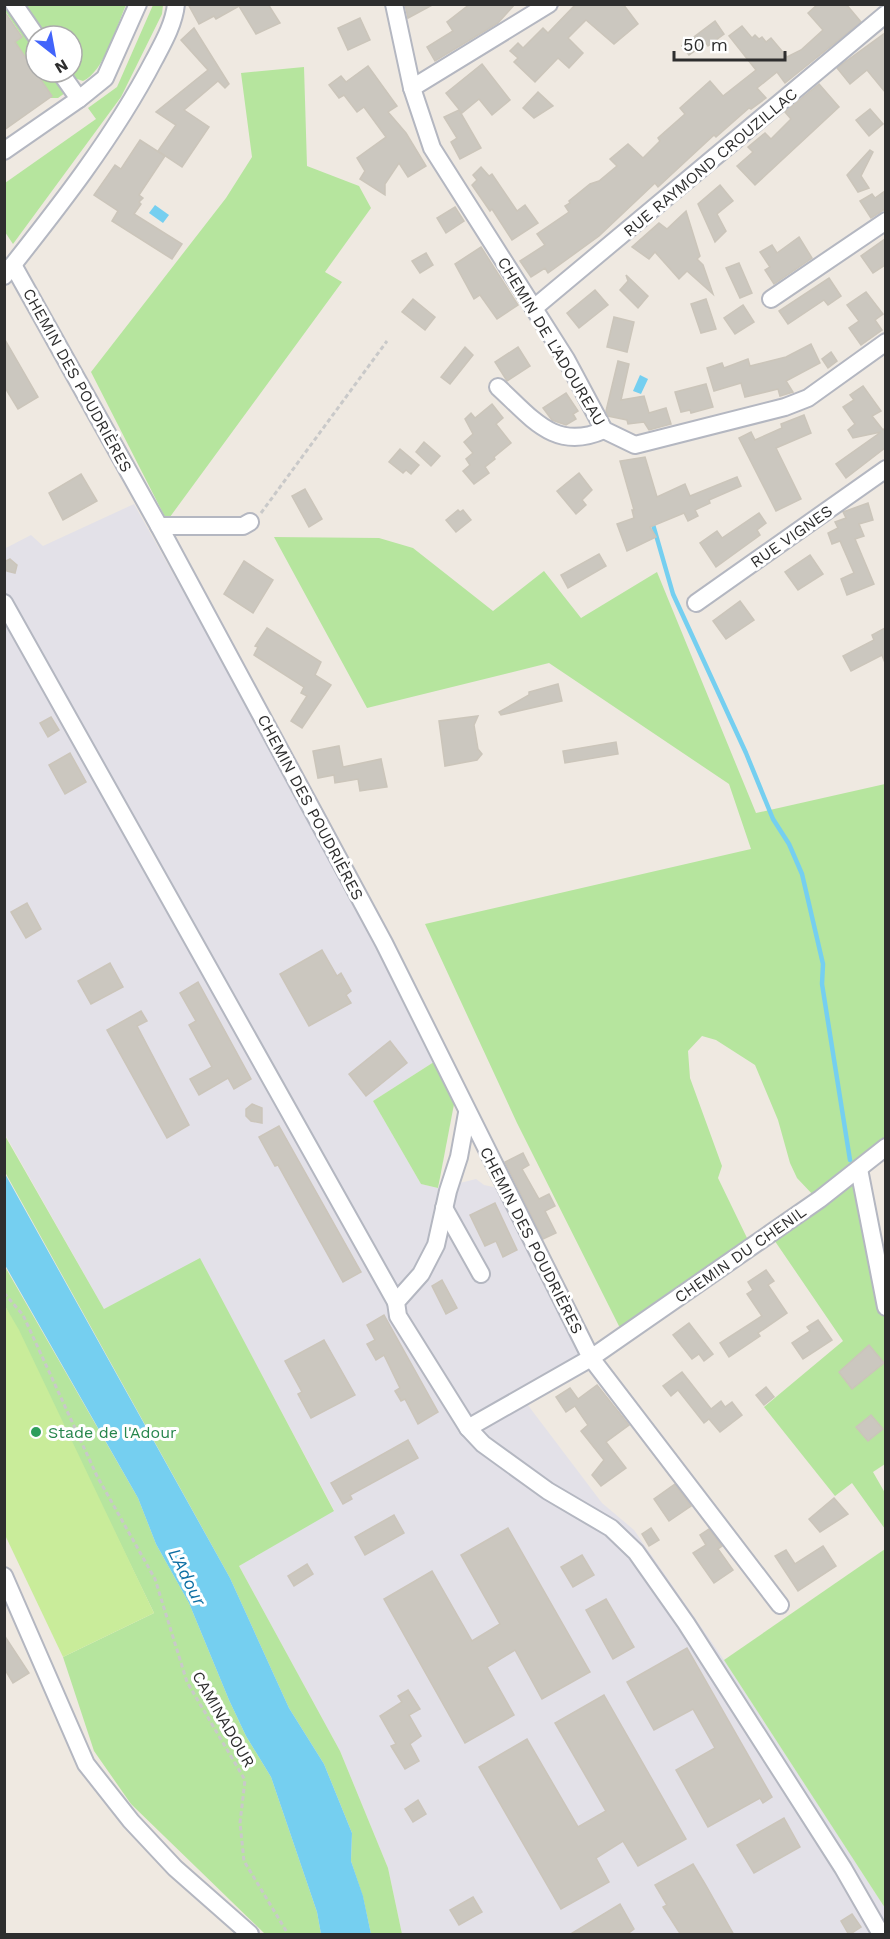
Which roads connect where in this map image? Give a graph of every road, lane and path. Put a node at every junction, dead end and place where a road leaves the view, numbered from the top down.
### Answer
1 (14, 4) edge
2 (138, 4) edge
3 (176, 4) edge
4 (394, 4) edge
5 (549, 4) edge
6 (885, 14) edge
7 (28, 24) edge
8 (68, 84) edge
9 (412, 88) junction
10 (79, 99) junction
11 (4, 151) edge
12 (885, 220) edge
13 (9, 270) edge
14 (771, 299) dead end
15 (534, 308) junction
16 (387, 341) dead end
17 (885, 342) edge
18 (498, 387) dead end
19 (604, 430) junction
20 (885, 469) edge
21 (250, 522) joint
22 (159, 526) junction
23 (4, 603) edge
24 (696, 603) dead end
25 (467, 1113) junction
26 (885, 1147) edge
27 (859, 1169) junction
28 (444, 1208) junction
29 (481, 1274) dead end
30 (4, 1293) edge
31 (396, 1302) junction
32 (885, 1307) edge
33 (591, 1358) junction
34 (468, 1428) junction
35 (4, 1576) edge
36 (780, 1605) dead end
37 (250, 1935) edge
38 (288, 1935) edge
39 (882, 1935) edge

1 - 7 street
2 - 10 street
3 - 13 street
4 - 9 street, CHEMIN DE L'ADOUREAU
5 - 9 street
6 - 15 street, RUE RAYMOND CROUZILLAC
8 - 10 street
9 - 15 street, CHEMIN DE L'ADOUREAU
10 - 11 street
12 - 14 street
13 - 22 street, CHEMIN DES POUDRIÈRES
15 - 19 street, CHEMIN DE L'ADOUREAU
16 - 21 path
17 - 19 street, CHEMIN DE L'ADOUREAU
18 - 19 street
20 - 24 street, RUE VIGNES
21 - 22 street
22 - 25 street, CHEMIN DES POUDRIÈRES
23 - 31 street
25 - 28 street
25 - 33 street, CHEMIN DES POUDRIÈRES
26 - 27 street, CHEMIN DU CHENIL
27 - 32 street
27 - 33 street, CHEMIN DU CHENIL
28 - 29 street
28 - 31 street
30 - 38 path, CAMINADOUR
31 - 34 street
33 - 34 street
33 - 36 street, CHEMIN DES POUDRIÈRES
34 - 39 street
35 - 37 street

